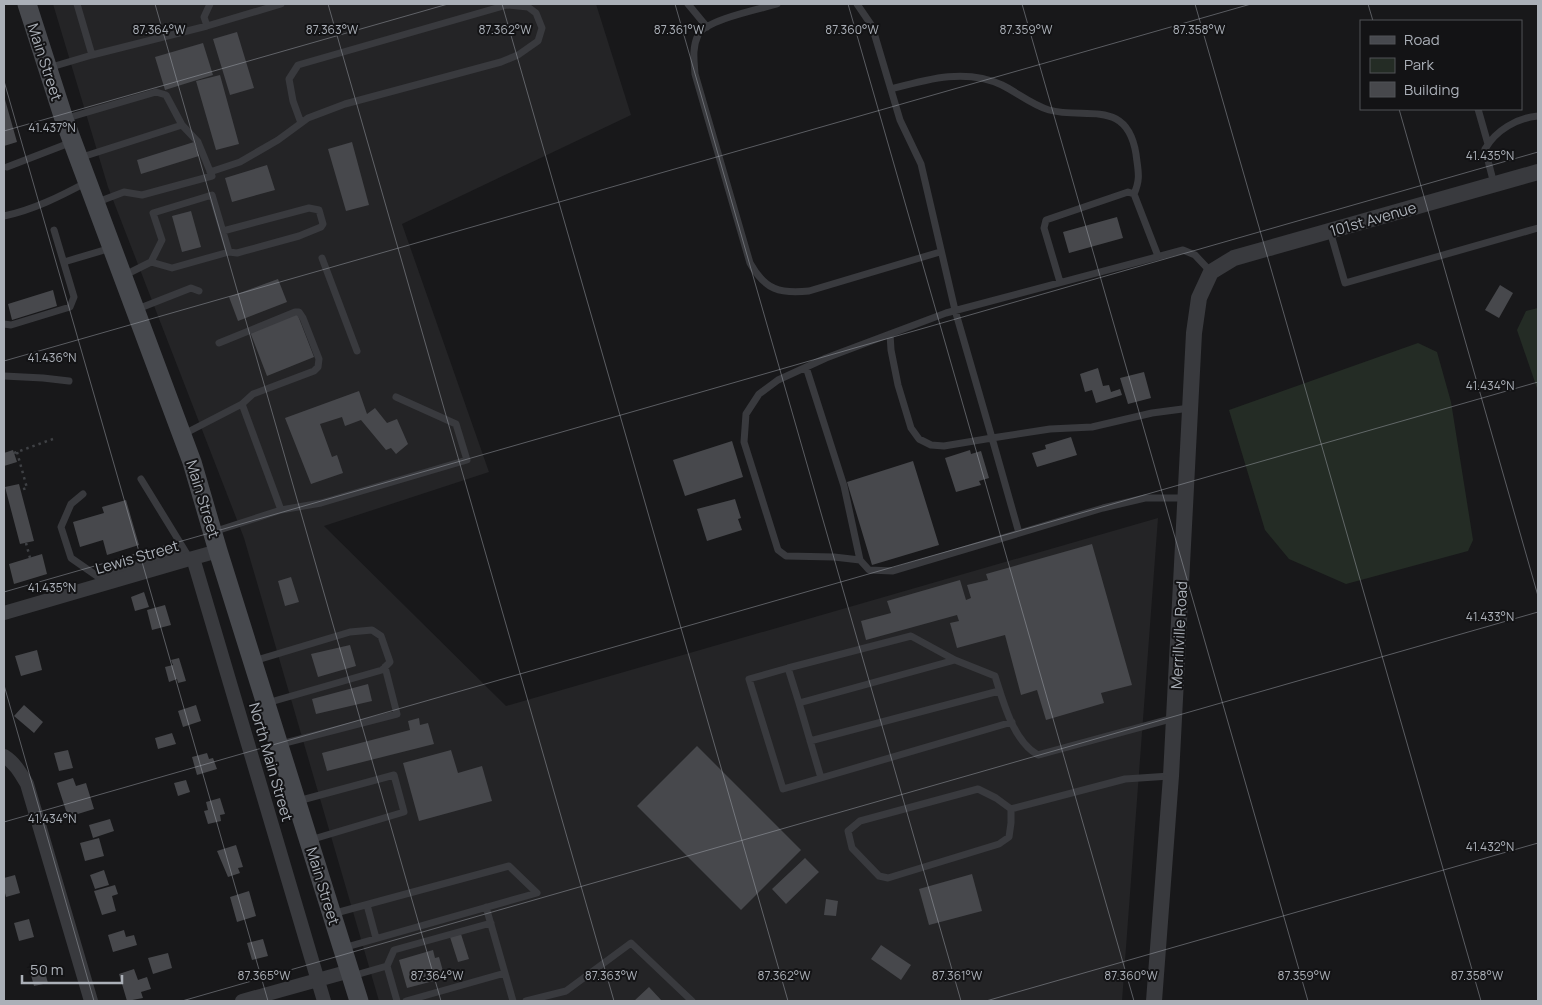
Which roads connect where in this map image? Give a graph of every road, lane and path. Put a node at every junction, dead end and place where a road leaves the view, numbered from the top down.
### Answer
1 (27, 4) edge
2 (77, 4) edge
3 (210, 4) edge
4 (281, 4) edge
5 (688, 4) edge
6 (776, 4) edge
7 (857, 4) edge
8 (207, 26) junction
9 (707, 26) junction
10 (92, 55) junction
11 (48, 69) junction
12 (891, 90) junction
13 (1478, 110) edge
14 (1538, 116) edge
15 (64, 119) junction
16 (301, 123) junction
17 (182, 125) junction
18 (1488, 144) junction
19 (76, 150) junction
20 (7, 167) dead end
21 (210, 172) junction
22 (1538, 172) edge
23 (87, 181) junction
24 (1494, 184) junction
25 (1134, 194) junction
26 (95, 203) junction
27 (4, 216) edge
28 (1538, 228) edge
29 (54, 230) dead end
30 (223, 231) junction
31 (1330, 231) junction
32 (112, 248) junction
33 (229, 252) junction
34 (940, 252) junction
35 (1158, 256) junction
36 (322, 258) dead end
37 (64, 262) junction
38 (151, 262) junction
39 (1211, 272) junction
40 (122, 277) junction
41 (1060, 282) junction
42 (199, 291) dead end
43 (135, 310) junction
44 (955, 310) junction
45 (4, 324) edge
46 (890, 334) junction
47 (219, 343) dead end
48 (357, 351) dead end
49 (806, 367) junction
50 (4, 376) edge
51 (68, 381) dead end
52 (396, 397) dead end
53 (242, 404) junction
54 (1191, 408) junction
55 (182, 435) junction
56 (992, 438) junction
57 (53, 439) dead end
58 (140, 479) dead end
59 (20, 490) dead end
60 (83, 494) dead end
61 (1187, 498) junction
62 (281, 510) junction
63 (213, 532) junction
64 (1019, 533) junction
65 (26, 543) dead end
66 (218, 551) junction
67 (189, 556) junction
68 (30, 558) dead end
69 (860, 560) junction
70 (4, 612) edge
71 (955, 660) junction
72 (253, 661) junction
73 (385, 667) junction
74 (788, 668) junction
75 (999, 691) junction
76 (267, 703) junction
77 (799, 703) junction
78 (1174, 718) junction
79 (1012, 722) junction
80 (810, 741) junction
81 (280, 744) junction
82 (4, 756) edge
83 (1171, 776) junction
84 (821, 778) junction
85 (298, 801) junction
86 (1011, 809) junction
87 (309, 840) junction
88 (367, 905) junction
89 (486, 907) junction
90 (332, 914) junction
91 (491, 922) junction
92 (376, 938) junction
93 (343, 948) junction
94 (387, 966) junction
95 (505, 973) junction
96 (351, 974) junction
97 (318, 980) junction
98 (91, 1001) edge
99 (242, 1001) edge
100 (324, 1001) edge
101 (359, 1001) edge
102 (397, 1001) edge
103 (406, 1001) edge
104 (513, 1001) edge
105 (526, 1001) edge
106 (692, 1001) edge
107 (1154, 1001) edge

1 - 11 main road, Main Street
2 - 10 lane
3 - 8 lane
4 - 8 lane
5 - 9 lane
6 - 9 lane
7 - 12 lane
8 - 10 lane
9 - 34 lane
10 - 11 lane
11 - 15 main road, Main Street
12 - 25 lane
12 - 34 lane
13 - 18 lane
14 - 18 lane
15 - 17 lane
15 - 19 main road, Main Street
16 - 16 lane
16 - 21 lane
17 - 19 lane
17 - 21 lane
18 - 24 lane
19 - 20 lane
19 - 23 main road, Main Street
21 - 26 lane
22 - 24 street, 101st Avenue
23 - 26 main road, Main Street
23 - 27 lane
24 - 31 street, 101st Avenue
25 - 35 lane
25 - 41 lane
26 - 32 main road, Main Street
28 - 31 lane
29 - 37 lane
30 - 33 lane
30 - 33 lane
30 - 38 lane
31 - 39 street, 101st Avenue
32 - 37 lane
32 - 40 main road, Main Street
33 - 38 lane
34 - 44 lane
35 - 39 lane
35 - 41 lane
36 - 48 lane
37 - 45 lane
38 - 40 lane
39 - 54 street, Merrillville Road
40 - 43 main road, Main Street
41 - 44 lane
42 - 43 lane
43 - 55 main road, Main Street
44 - 46 lane
44 - 56 lane
46 - 49 lane
46 - 56 lane
47 - 53 lane
49 - 69 lane
49 - 69 lane
50 - 51 lane
52 - 62 lane
53 - 55 lane
53 - 62 lane
54 - 56 lane
54 - 61 street, Merrillville Road
55 - 63 main road, Main Street
56 - 64 lane
57 - 59 path
58 - 67 lane
60 - 67 lane
61 - 64 lane
61 - 78 street, Merrillville Road
62 - 63 lane
63 - 66 main road, Main Street
64 - 69 lane
65 - 68 path
66 - 67 street
66 - 72 main road, Main Street
67 - 70 street, Lewis Street
67 - 97 street, North Main Street
71 - 74 lane
71 - 75 lane
71 - 77 lane
72 - 73 lane
72 - 76 main road, Main Street
73 - 76 lane
73 - 81 lane
74 - 77 lane
74 - 84 lane
75 - 79 lane
75 - 80 lane
76 - 81 main road, Main Street
77 - 80 lane
78 - 79 lane
78 - 83 street, Merrillville Road
79 - 84 lane
80 - 84 lane
81 - 85 main road, Main Street
82 - 98 street
83 - 86 lane
83 - 107 street, Merrillville Road
85 - 87 main road, Main Street
85 - 87 lane
86 - 86 lane
87 - 90 main road, Main Street
88 - 89 lane
88 - 90 lane
88 - 92 lane
89 - 91 lane
89 - 92 lane
90 - 93 main road, Main Street
91 - 94 lane
91 - 95 lane
92 - 93 lane
93 - 96 main road, Main Street
94 - 96 lane
94 - 102 lane
95 - 103 lane
95 - 104 lane
96 - 97 street
96 - 101 main road, Main Street
97 - 99 street
97 - 100 street, North Main Street
105 - 106 lane

